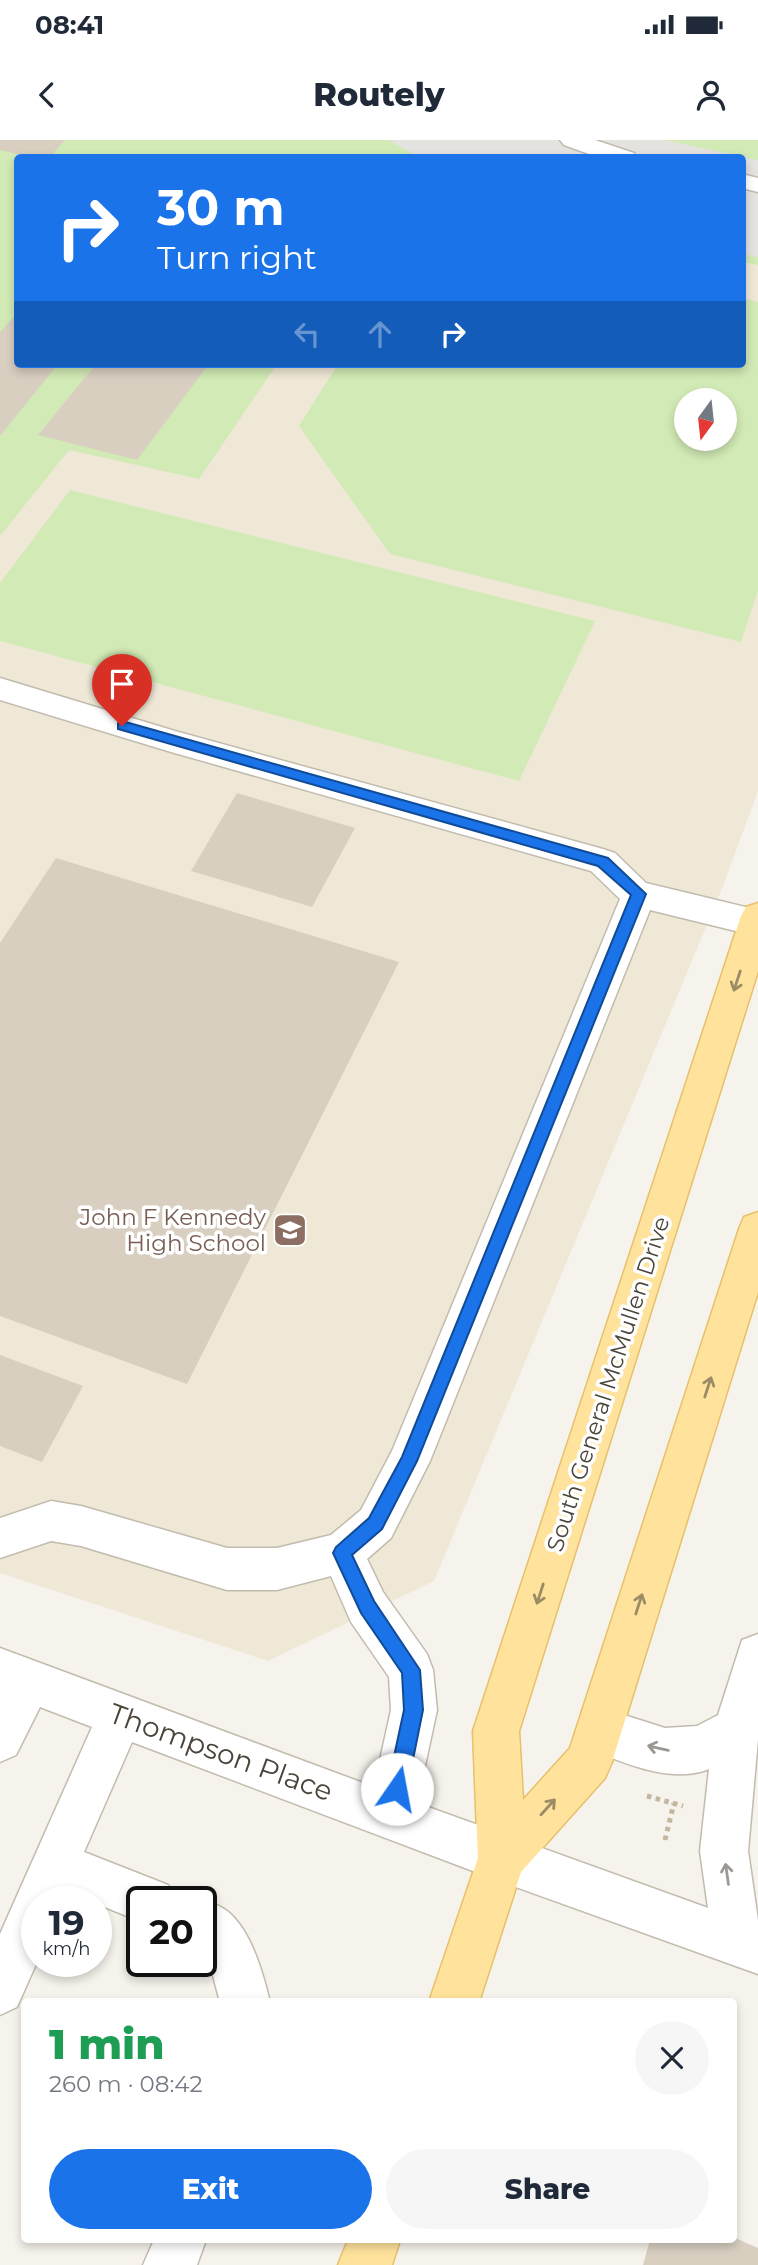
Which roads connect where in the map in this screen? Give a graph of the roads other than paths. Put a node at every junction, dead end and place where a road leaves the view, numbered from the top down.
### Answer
1 (572, 140) edge
2 (613, 154) edge
3 (0, 689) edge
4 (639, 894) junction
5 (757, 920) edge
6 (758, 1229) edge
7 (0, 1538) edge
8 (342, 1553) junction
9 (758, 1656) edge
10 (15, 1675) edge
11 (121, 1714) junction
12 (599, 1730) junction
13 (736, 1731) junction
14 (0, 1738) edge
15 (391, 1815) junction
16 (502, 1858) junction
17 (45, 1886) edge
18 (217, 1936) edge
19 (21, 1942) edge
20 (748, 1946) edge
21 (0, 1990) edge
22 (244, 1998) edge
23 (455, 1998) edge
24 (179, 2243) edge
25 (373, 2243) edge
26 (170, 2265) edge
27 (365, 2265) edge

1 - 2 street
3 - 4 street
4 - 5 street
4 - 8 street
5 -> 16 main road, South General McMullen Drive
12 -> 6 main road, South General McMullen Drive
7 - 8 street
8 - 15 street
9 - 13 street
10 - 11 street, Thompson Place
10 - 14 street
11 - 15 street, Thompson Place
11 - 17 street
13 -> 12 street
16 -> 12 main road, South General McMullen Drive
20 -> 13 street
15 - 16 street, Thompson Place
16 - 20 street, Thompson Place
16 - 23 main road, South General McMullen Drive
18 - 22 street
19 - 21 street
24 - 26 street
25 - 27 main road

